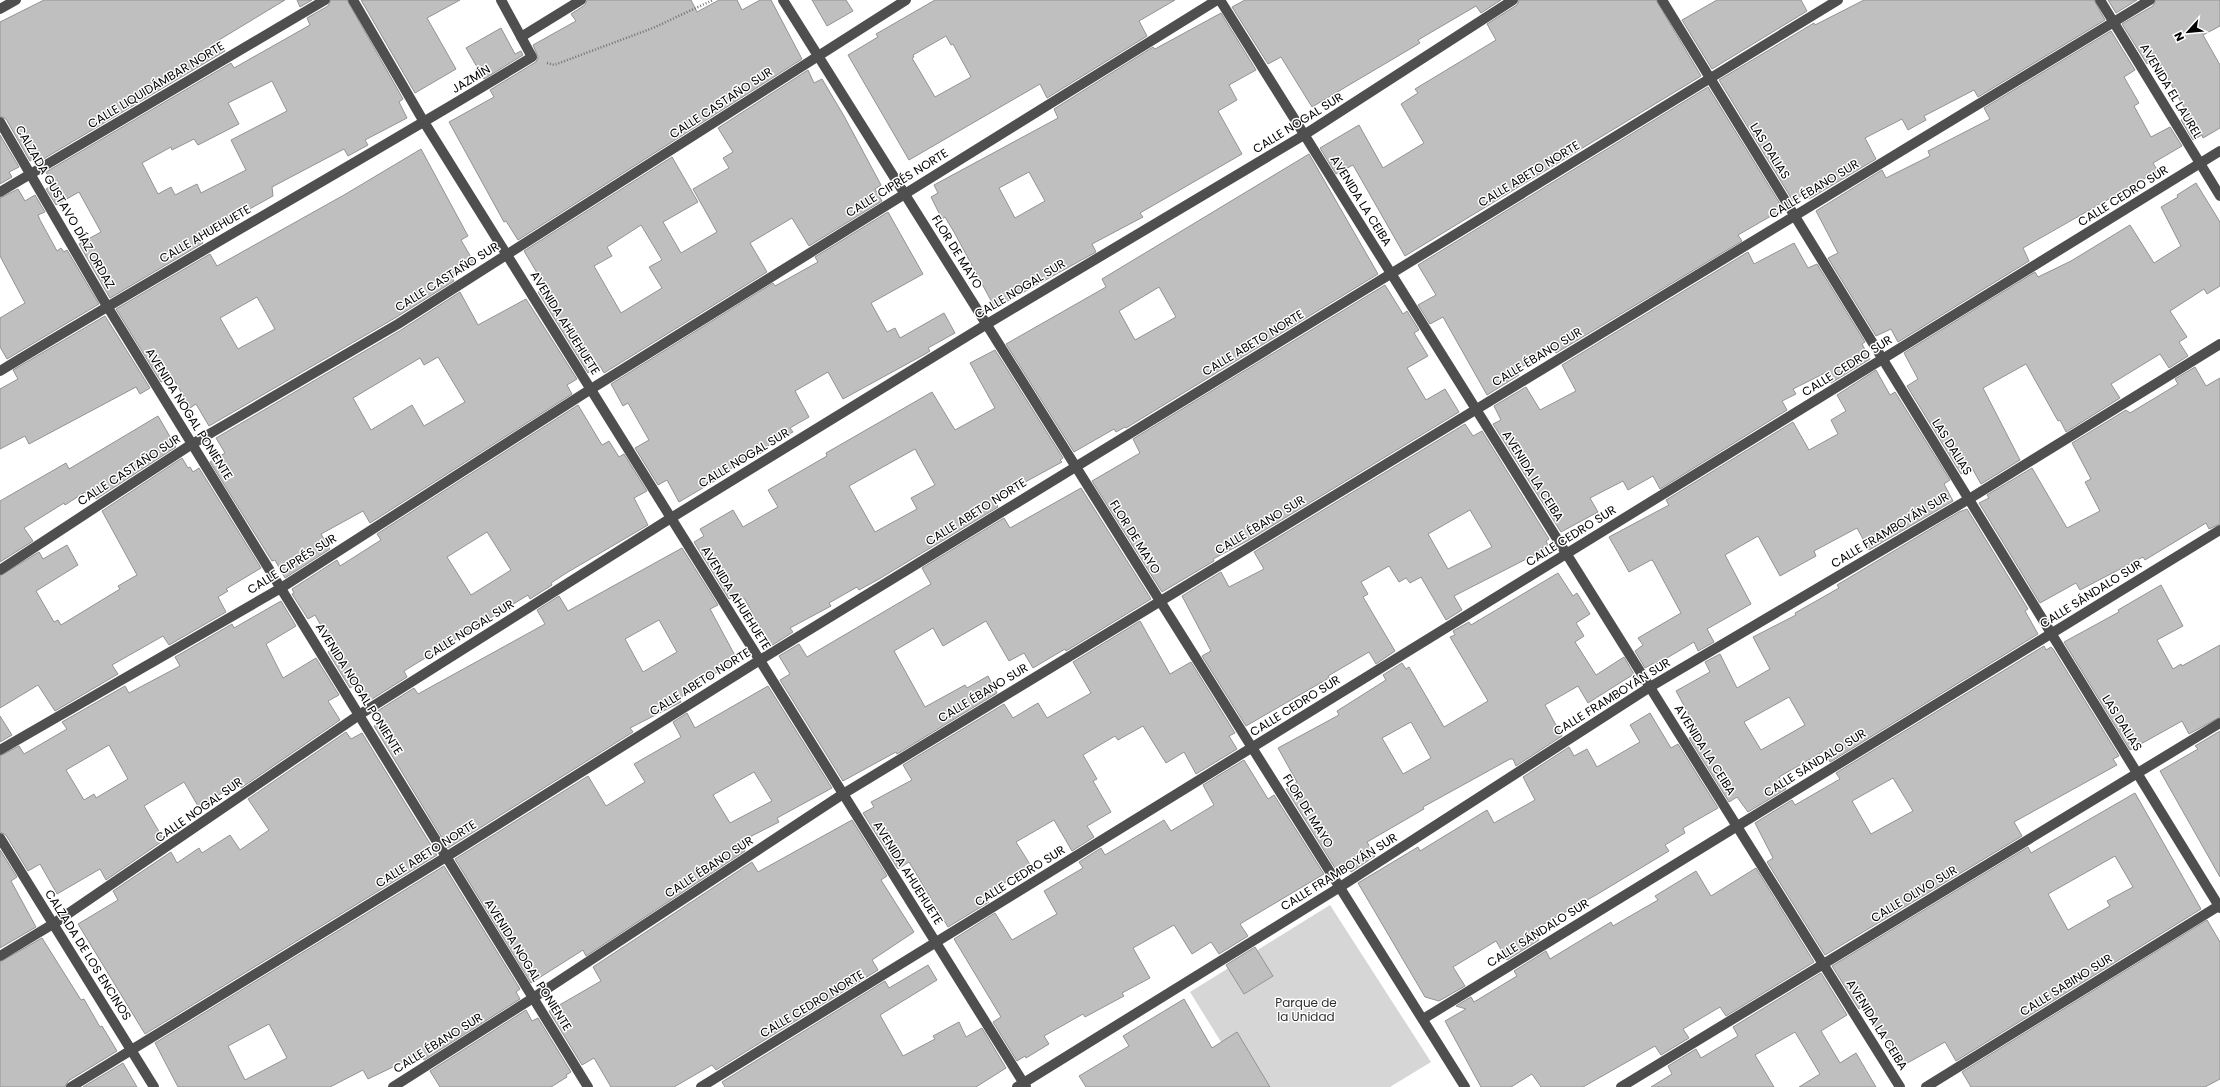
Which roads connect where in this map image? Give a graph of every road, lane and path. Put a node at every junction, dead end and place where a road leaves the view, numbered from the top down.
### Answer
1 (16, 0) edge
2 (325, 0) edge
3 (353, 0) edge
4 (501, 0) edge
5 (581, 0) edge
6 (713, 0) edge
7 (784, 0) edge
8 (906, 0) edge
9 (1218, 0) edge
10 (1512, 0) edge
11 (1662, 0) edge
12 (1838, 0) edge
13 (2100, 0) edge
14 (2150, 0) edge
15 (0, 9) edge
16 (2114, 22) junction
17 (521, 37) junction
18 (818, 56) junction
19 (532, 57) junction
20 (1710, 78) junction
21 (0, 122) edge
22 (424, 122) junction
23 (1304, 135) junction
24 (2220, 151) edge
25 (2200, 163) junction
26 (30, 174) junction
27 (0, 192) edge
28 (905, 193) junction
29 (2220, 196) edge
30 (1795, 216) junction
31 (507, 255) junction
32 (1391, 273) junction
33 (107, 306) junction
34 (987, 324) junction
35 (2220, 344) edge
36 (1883, 359) junction
37 (0, 371) edge
38 (591, 389) junction
39 (1476, 409) junction
40 (192, 444) junction
41 (1076, 466) junction
42 (1969, 499) junction
43 (671, 518) junction
44 (2220, 530) edge
45 (1566, 554) junction
46 (0, 570) edge
47 (281, 588) junction
48 (1160, 600) junction
49 (2051, 633) junction
50 (760, 660) junction
51 (1650, 687) junction
52 (359, 714) junction
53 (2220, 723) edge
54 (1253, 748) junction
55 (0, 750) edge
56 (2137, 774) junction
57 (843, 794) junction
58 (1737, 826) junction
59 (0, 838) edge
60 (446, 857) junction
61 (1340, 887) junction
62 (2219, 906) edge
63 (53, 924) junction
64 (936, 943) junction
65 (0, 956) edge
66 (1823, 964) junction
67 (533, 998) junction
68 (1423, 1019) junction
69 (131, 1050) junction
70 (1022, 1086) edge
71 (71, 1087) edge
72 (154, 1087) edge
73 (393, 1087) edge
74 (588, 1087) edge
75 (701, 1087) edge
76 (1465, 1087) edge
77 (1621, 1087) edge
78 (1900, 1087) edge
79 (1926, 1087) edge

1 - 15 street
2 - 26 street, CALLE LIQUIDÁMBAR NORTE
3 - 22 street, AVENIDA AHUEHUETE
4 - 17 street
5 - 17 street
6 - 19 path
7 - 18 street, FLOR DE MAYO
8 - 18 street, CALLE CASTAÑO SUR
9 - 23 street, AVENIDA LA CEIBA
9 - 28 street, CALLE CIPRÉS NORTE
10 - 23 street, CALLE NOGAL SUR
11 - 20 street, LAS DALIAS
12 - 20 street, CALLE ABETO NORTE
13 - 16 street, AVENIDA EL LAUREL
14 - 16 street, CALLE ÉBANO SUR
16 - 25 street, AVENIDA EL LAUREL
16 - 30 street, CALLE ÉBANO SUR
17 - 19 street
18 - 28 street, FLOR DE MAYO
18 - 31 street, CALLE CASTAÑO SUR
19 - 22 street, JAZMÍN
20 - 30 street, LAS DALIAS
20 - 32 street, CALLE ABETO NORTE
21 - 26 street, CALZADA GUSTAVO DÍAZ ORDAZ
22 - 31 street, AVENIDA AHUEHUETE
22 - 33 street, CALLE AHUEHUETE
23 - 32 street, AVENIDA LA CEIBA
23 - 34 street, CALLE NOGAL SUR
24 - 25 street, CALLE CEDRO SUR
25 - 29 street, AVENIDA EL LAUREL
25 - 36 street, CALLE CEDRO SUR
26 - 27 street, CALLE LIQUIDÁMBAR NORTE
26 - 33 street, CALZADA GUSTAVO DÍAZ ORDAZ
28 - 34 street, FLOR DE MAYO
28 - 38 street, CALLE CIPRÉS NORTE
30 - 36 street, LAS DALIAS
30 - 39 street, CALLE ÉBANO SUR
31 - 38 street, AVENIDA AHUEHUETE
31 - 40 street, CALLE CASTAÑO SUR
32 - 39 street, AVENIDA LA CEIBA
32 - 41 street, CALLE ABETO NORTE
33 - 37 street, CALLE AHUEHUETE
33 - 40 street, AVENIDA NOGAL PONIENTE
34 - 41 street, FLOR DE MAYO
34 - 43 street, CALLE NOGAL SUR
35 - 42 street, CALLE FRAMBOYÁN SUR
36 - 42 street, LAS DALIAS
36 - 45 street, CALLE CEDRO SUR
38 - 43 street, AVENIDA AHUEHUETE
38 - 47 street, CALLE CIPRÉS SUR
39 - 45 street, AVENIDA LA CEIBA
39 - 48 street, CALLE ÉBANO SUR
40 - 46 street, CALLE CASTAÑO SUR
40 - 47 street, AVENIDA NOGAL PONIENTE
41 - 48 street, FLOR DE MAYO
41 - 50 street, CALLE ABETO NORTE
42 - 49 street, LAS DALIAS
42 - 51 street, CALLE FRAMBOYÁN SUR
43 - 50 street, AVENIDA AHUEHUETE
43 - 52 street, CALLE NOGAL SUR
44 - 49 street, CALLE SÁNDALO SUR
45 - 51 street, AVENIDA LA CEIBA
45 - 54 street, CALLE CEDRO SUR
47 - 52 street, AVENIDA NOGAL PONIENTE
47 - 55 street, CALLE CIPRÉS SUR
48 - 54 street, FLOR DE MAYO
48 - 57 street, CALLE ÉBANO SUR
49 - 56 street, LAS DALIAS
49 - 58 street, CALLE SÁNDALO SUR
50 - 57 street, AVENIDA AHUEHUETE
50 - 60 street, CALLE ABETO NORTE
51 - 58 street, AVENIDA LA CEIBA
51 - 61 street, CALLE FRAMBOYÁN SUR
52 - 60 street, AVENIDA NOGAL PONIENTE
52 - 63 street, CALLE NOGAL SUR
53 - 56 street, CALLE OLIVO SUR
54 - 61 street, FLOR DE MAYO
54 - 64 street, CALLE CEDRO SUR
56 - 62 street, LAS DALIAS
56 - 66 street, CALLE OLIVO SUR
57 - 64 street, AVENIDA AHUEHUETE
57 - 67 street, CALLE ÉBANO SUR
58 - 66 street, AVENIDA LA CEIBA
58 - 68 street, CALLE SÁNDALO SUR
59 - 63 street, CALZADA DE LOS ENCINOS
60 - 67 street, AVENIDA NOGAL PONIENTE
60 - 69 street, CALLE ABETO NORTE
61 - 68 street, FLOR DE MAYO
61 - 70 street, CALLE FRAMBOYÁN SUR
62 - 79 street, CALLE SABINO SUR
63 - 65 street, CALLE NOGAL SUR
63 - 69 street, CALZADA DE LOS ENCINOS
64 - 70 street, AVENIDA AHUEHUETE
64 - 75 street, CALLE CEDRO NORTE
66 - 77 street, CALLE OLIVO SUR
66 - 78 street, AVENIDA LA CEIBA
67 - 73 street, CALLE ÉBANO SUR
67 - 74 street, AVENIDA NOGAL PONIENTE
68 - 76 street, FLOR DE MAYO
69 - 71 street, CALLE ABETO NORTE
69 - 72 street, CALZADA DE LOS ENCINOS

